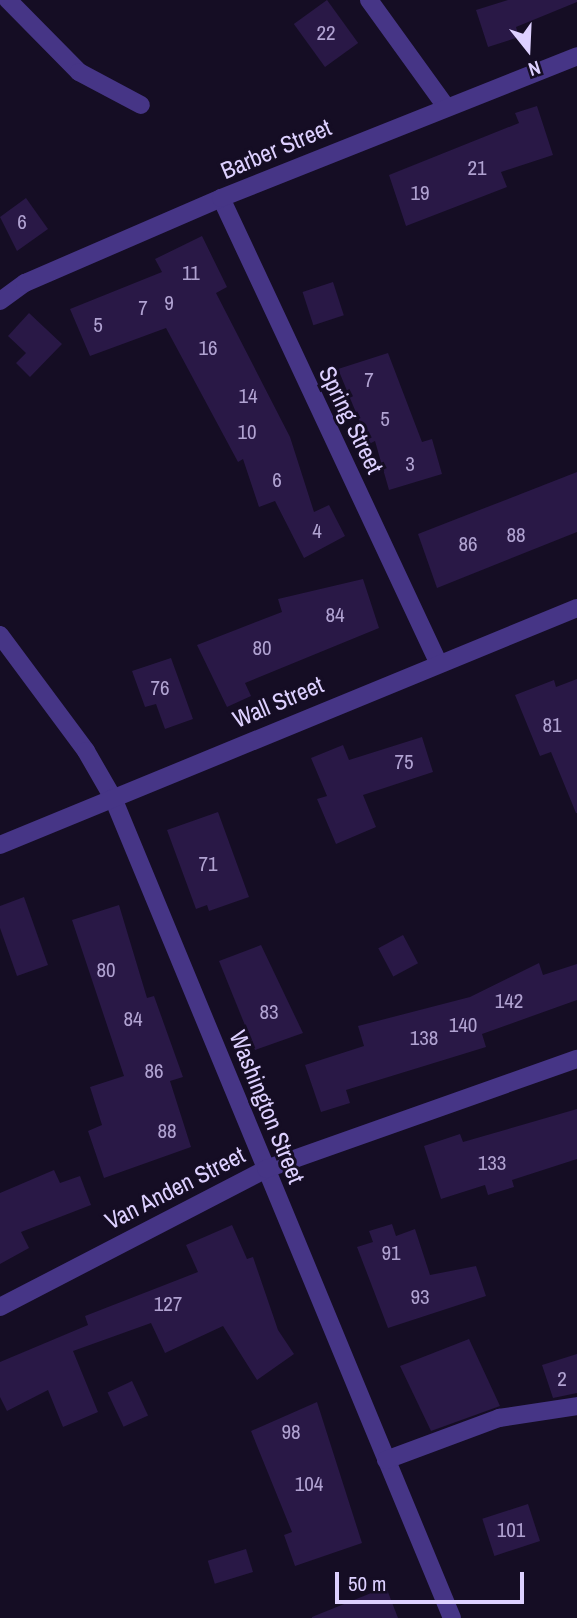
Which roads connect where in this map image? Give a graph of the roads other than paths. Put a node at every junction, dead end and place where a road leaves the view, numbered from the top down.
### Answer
1 (8, 0) edge
2 (369, 0) edge
3 (577, 56) edge
4 (444, 104) junction
5 (141, 106) dead end
6 (221, 198) junction
7 (0, 301) edge
8 (577, 608) edge
9 (0, 635) edge
10 (438, 662) junction
11 (113, 798) junction
12 (0, 845) edge
13 (577, 1059) edge
14 (266, 1169) junction
15 (0, 1307) edge
16 (577, 1406) edge
17 (386, 1460) junction
18 (452, 1618) edge

1 - 5 street
2 - 4 street
3 - 4 street, Barber Street
4 - 6 street, Barber Street
6 - 7 street, Barber Street
6 - 10 street, Spring Street
8 - 10 street, Wall Street
9 - 11 street, Washington Street
10 - 11 street, Wall Street
11 - 12 street, Wall Street
11 - 14 street, Washington Street
13 - 14 street, Van Anden Street
14 - 15 street, Van Anden Street
14 - 17 street, Washington Street
16 - 17 street
17 - 18 street, Washington Street

